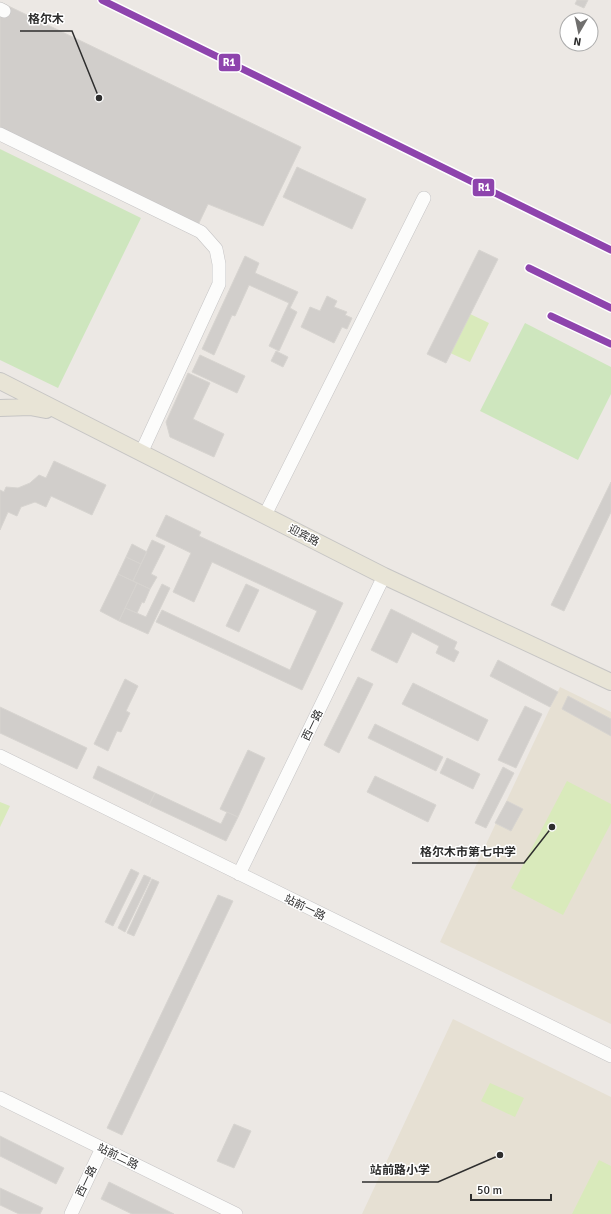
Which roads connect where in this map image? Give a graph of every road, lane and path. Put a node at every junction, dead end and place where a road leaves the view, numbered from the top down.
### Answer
1 (0, 134) edge
2 (424, 198) dead end
3 (0, 381) edge
4 (0, 408) edge
5 (64, 414) junction
6 (141, 453) junction
7 (264, 515) junction
8 (384, 576) junction
9 (611, 682) edge
10 (0, 756) edge
11 (239, 874) junction
12 (611, 1056) edge
13 (0, 1098) edge
14 (102, 1148) junction
15 (71, 1214) edge
16 (236, 1214) edge

1 - 6 street
2 - 7 street
3 - 5 main road, 迎宾路
4 - 5 main road
5 - 6 main road, 迎宾路
6 - 7 main road, 迎宾路
7 - 8 main road, 迎宾路
8 - 9 main road, 迎宾路
8 - 11 street, 西一路
10 - 11 street, 站前一路
11 - 12 street, 站前一路
13 - 14 street, 站前二路
14 - 15 street, 西一路
14 - 16 street, 站前二路

